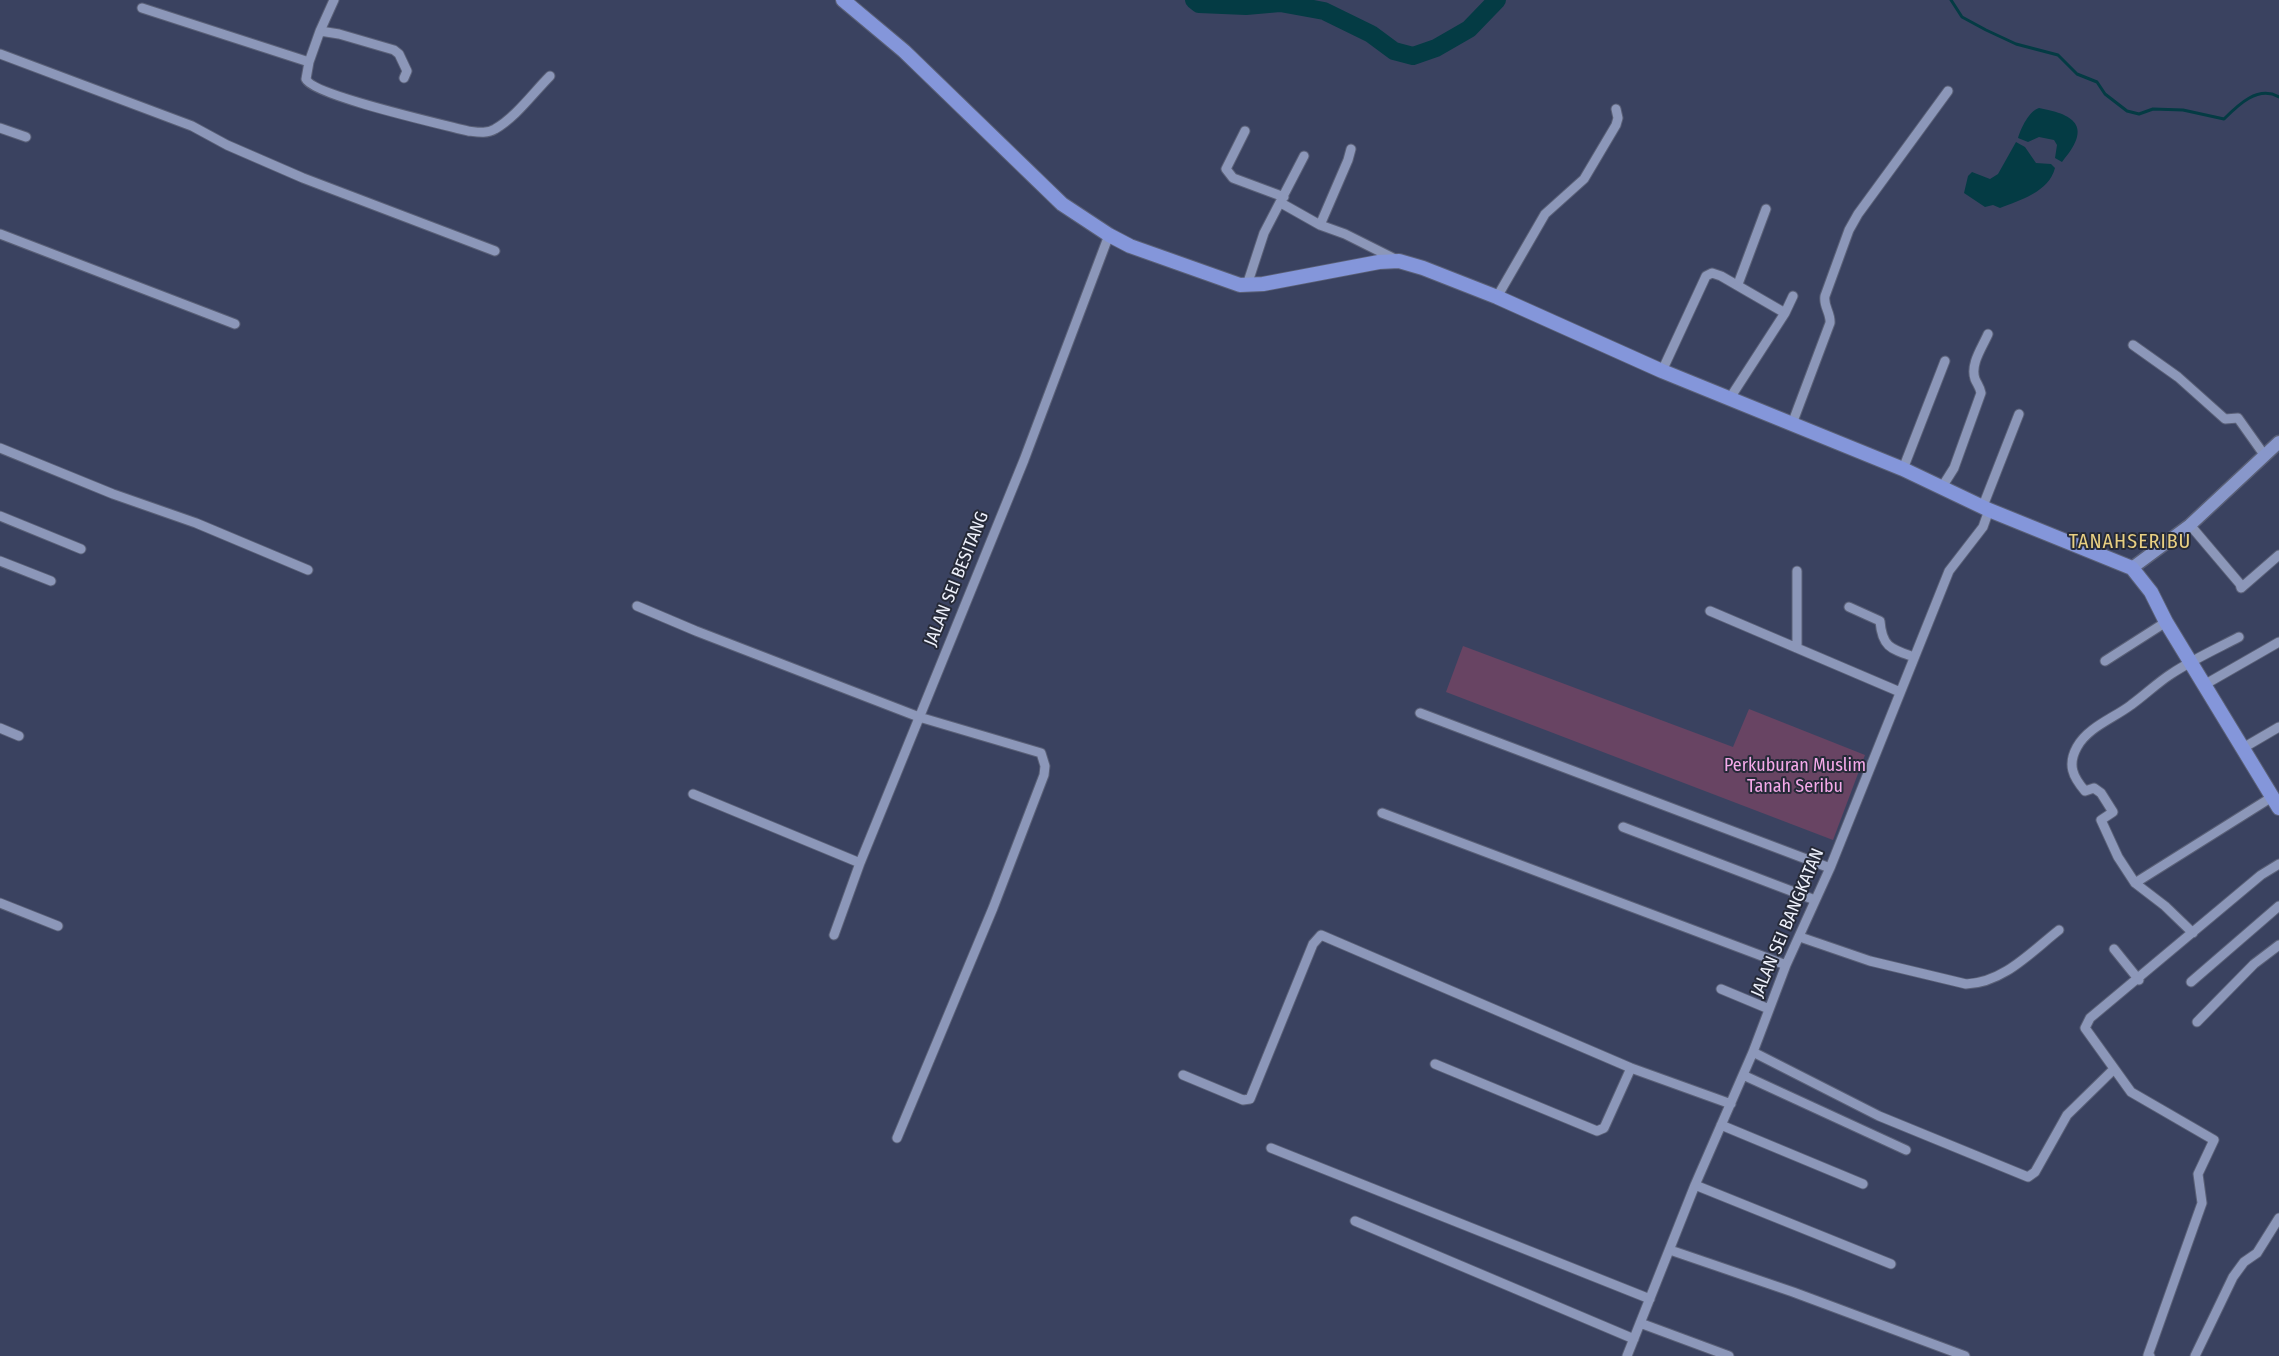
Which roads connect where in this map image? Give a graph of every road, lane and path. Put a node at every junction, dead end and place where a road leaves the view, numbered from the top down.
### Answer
1 (334, 0) edge
2 (843, 0) edge
3 (142, 8) dead end
4 (320, 31) junction
5 (0, 54) edge
6 (309, 62) junction
7 (550, 76) dead end
8 (404, 78) dead end
9 (1948, 91) dead end
10 (1616, 109) dead end
11 (0, 128) edge
12 (1245, 131) dead end
13 (26, 137) dead end
14 (1351, 149) dead end
15 (1304, 156) dead end
16 (1283, 200) junction
17 (1766, 209) dead end
18 (1320, 225) junction
19 (0, 234) edge
20 (1109, 235) junction
21 (495, 251) dead end
22 (1399, 261) junction
23 (1738, 284) junction
24 (1247, 285) junction
25 (1793, 296) dead end
26 (1497, 298) junction
27 (1785, 313) junction
28 (235, 324) dead end
29 (1988, 334) dead end
30 (2133, 346) dead end
31 (1944, 362) dead end
32 (1662, 371) junction
33 (1730, 398) junction
34 (2019, 414) dead end
35 (1792, 424) junction
36 (2279, 442) edge
37 (0, 448) edge
38 (2265, 456) junction
39 (1903, 468) junction
40 (1942, 487) junction
41 (1986, 508) junction
42 (0, 516) edge
43 (2190, 525) junction
44 (81, 549) dead end
45 (2279, 555) edge
46 (0, 561) edge
47 (2132, 568) junction
48 (308, 570) dead end
49 (1798, 571) dead end
50 (51, 581) dead end
51 (637, 606) dead end
52 (1849, 607) dead end
53 (1710, 611) dead end
54 (2166, 622) junction
55 (2238, 637) dead end
56 (2279, 642) edge
57 (1797, 648) junction
58 (1914, 657) junction
59 (2105, 661) dead end
60 (2191, 663) junction
61 (2204, 685) junction
62 (1900, 692) junction
63 (1420, 713) dead end
64 (919, 717) junction
65 (2279, 727) edge
66 (0, 728) edge
67 (19, 736) dead end
68 (2243, 748) junction
69 (693, 794) dead end
70 (2275, 803) edge
71 (1382, 813) dead end
72 (1623, 827) dead end
73 (860, 863) junction
74 (2279, 864) edge
75 (1830, 868) junction
76 (2135, 883) junction
77 (1815, 900) junction
78 (0, 902) edge
79 (2279, 906) edge
80 (58, 926) dead end
81 (2059, 930) dead end
82 (2193, 933) junction
83 (834, 935) dead end
84 (1800, 937) junction
85 (2279, 945) edge
86 (2114, 949) dead end
87 (1786, 965) junction
88 (2139, 980) junction
89 (2191, 982) dead end
90 (1721, 989) dead end
91 (1769, 1009) junction
92 (2196, 1022) dead end
93 (1753, 1052) junction
94 (1435, 1064) dead end
95 (1631, 1068) junction
96 (2114, 1069) junction
97 (1183, 1075) dead end
98 (1743, 1075) junction
99 (1731, 1104) junction
100 (1721, 1125) junction
101 (896, 1138) dead end
102 (1272, 1148) dead end
103 (1906, 1150) dead end
104 (1863, 1184) dead end
105 (1695, 1185) junction
106 (2279, 1218) edge
107 (1355, 1221) dead end
108 (1670, 1250) junction
109 (1891, 1264) dead end
110 (1650, 1299) junction
111 (1640, 1323) junction
112 (1634, 1339) junction
113 (1627, 1356) edge
114 (1730, 1356) edge
115 (1965, 1356) edge
116 (2150, 1356) edge
117 (2195, 1356) edge

1 - 4 street
2 - 20 main road
3 - 6 street
4 - 6 street
4 - 8 street
5 - 21 street
6 - 7 street
9 - 35 street
10 - 26 street
11 - 13 street
12 - 16 street
14 - 18 street
15 - 16 street
16 - 18 street
16 - 24 street
17 - 23 street
18 - 22 street
19 - 28 street
20 - 24 main road
20 - 64 street, JALAN SEI BESITANG
22 - 24 main road
22 - 26 main road
23 - 27 street
23 - 32 street
25 - 27 street
26 - 32 main road
27 - 33 street
29 - 40 street
30 - 38 street
31 - 39 street
32 - 33 main road
33 - 35 main road
34 - 41 street, JALAN SEI BANGKATAN
35 - 39 main road
36 - 38 main road
37 - 48 street
38 - 43 main road
39 - 40 main road
40 - 41 main road
41 - 47 main road
41 - 58 street, JALAN SEI BANGKATAN
42 - 44 street
43 - 45 street
43 - 47 main road
46 - 50 street
47 - 54 main road
49 - 57 street
51 - 64 street
52 - 58 street
53 - 57 street
54 - 59 street
54 - 60 main road
55 - 60 street
56 - 61 street
57 - 62 street
58 - 62 street, JALAN SEI BANGKATAN
60 - 61 main road
60 - 76 street
61 - 68 main road
62 - 75 street, JALAN SEI BANGKATAN
63 - 75 street
64 - 73 street, JALAN SEI BESITANG
64 - 101 street
65 - 68 street
66 - 67 street
68 - 70 main road
69 - 73 street
70 - 76 street
71 - 87 street
72 - 77 street
73 - 83 street, JALAN SEI BESITANG
74 - 82 street
75 - 77 street, JALAN SEI BANGKATAN
76 - 82 street
77 - 84 street, JALAN SEI BANGKATAN
78 - 80 street
79 - 89 street
81 - 84 street
82 - 88 street
84 - 87 street, JALAN SEI BANGKATAN
85 - 92 street
86 - 88 street
87 - 91 street, JALAN SEI BANGKATAN
88 - 96 street
90 - 91 street
91 - 93 street, JALAN SEI BANGKATAN
93 - 96 street
93 - 98 street, JALAN SEI BANGKATAN
94 - 95 street
95 - 97 street
95 - 99 street
96 - 116 street
98 - 99 street, JALAN SEI BANGKATAN
98 - 103 street
99 - 100 street, JALAN SEI BANGKATAN
100 - 104 street
100 - 105 street, JALAN SEI BANGKATAN
102 - 110 street
105 - 108 street, JALAN SEI BANGKATAN
105 - 109 street
106 - 117 street
107 - 112 street
108 - 110 street, JALAN SEI BANGKATAN
108 - 115 street
110 - 111 street, JALAN SEI BANGKATAN
111 - 112 street, JALAN SEI BANGKATAN
111 - 114 street
112 - 113 street, JALAN SEI BANGKATAN

